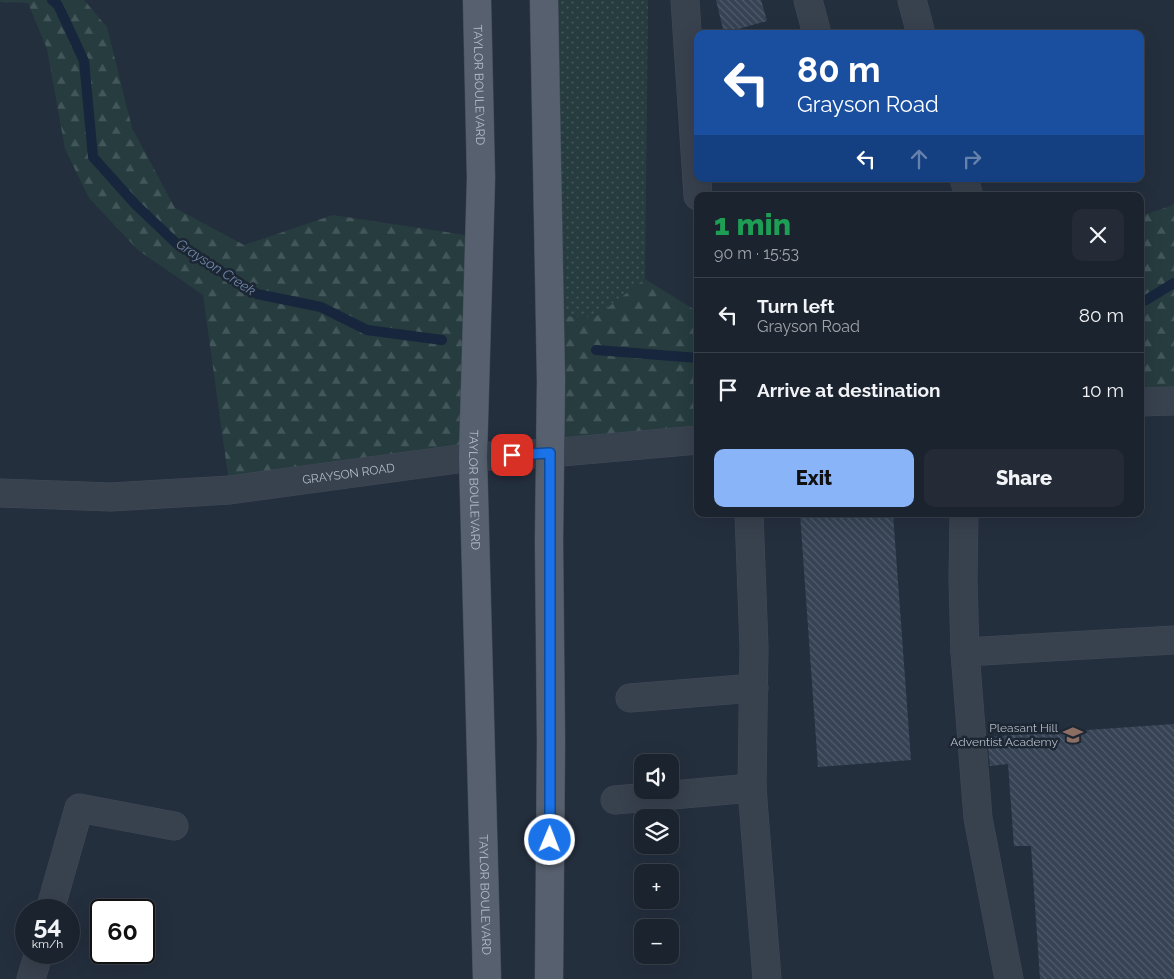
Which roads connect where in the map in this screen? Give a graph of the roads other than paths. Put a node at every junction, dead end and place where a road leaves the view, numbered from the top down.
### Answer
1 (478, 0) edge
2 (544, 0) edge
3 (685, 0) edge
4 (808, 0) edge
5 (912, 0) edge
6 (816, 30) edge
7 (920, 30) edge
8 (693, 62) edge
9 (694, 89) edge
10 (1144, 402) edge
11 (1174, 402) edge
12 (694, 440) edge
13 (550, 453) junction
14 (473, 457) junction
15 (0, 493) edge
16 (749, 517) edge
17 (964, 517) edge
18 (1174, 640) edge
19 (966, 652) junction
20 (754, 688) junction
21 (630, 698) dead end
22 (752, 788) junction
23 (615, 800) dead end
24 (174, 826) dead end
25 (53, 899) edge
26 (35, 964) edge
27 (31, 979) edge
28 (487, 979) edge
29 (549, 979) edge
30 (767, 979) edge
31 (1009, 979) edge

1 - 14 main road, TAYLOR BOULEVARD
2 - 13 main road
3 - 8 street
4 - 6 street
5 - 7 street
8 - 9 street
10 - 11 street
12 - 13 street, GRAYSON ROAD
13 - 14 street, GRAYSON ROAD
13 - 29 main road
14 - 15 street, GRAYSON ROAD
14 - 28 main road, TAYLOR BOULEVARD
16 - 20 street
17 - 19 street
18 - 19 street
19 - 31 street
20 - 21 street
20 - 22 street
22 - 23 street
22 - 30 street
24 - 25 street
26 - 27 street

